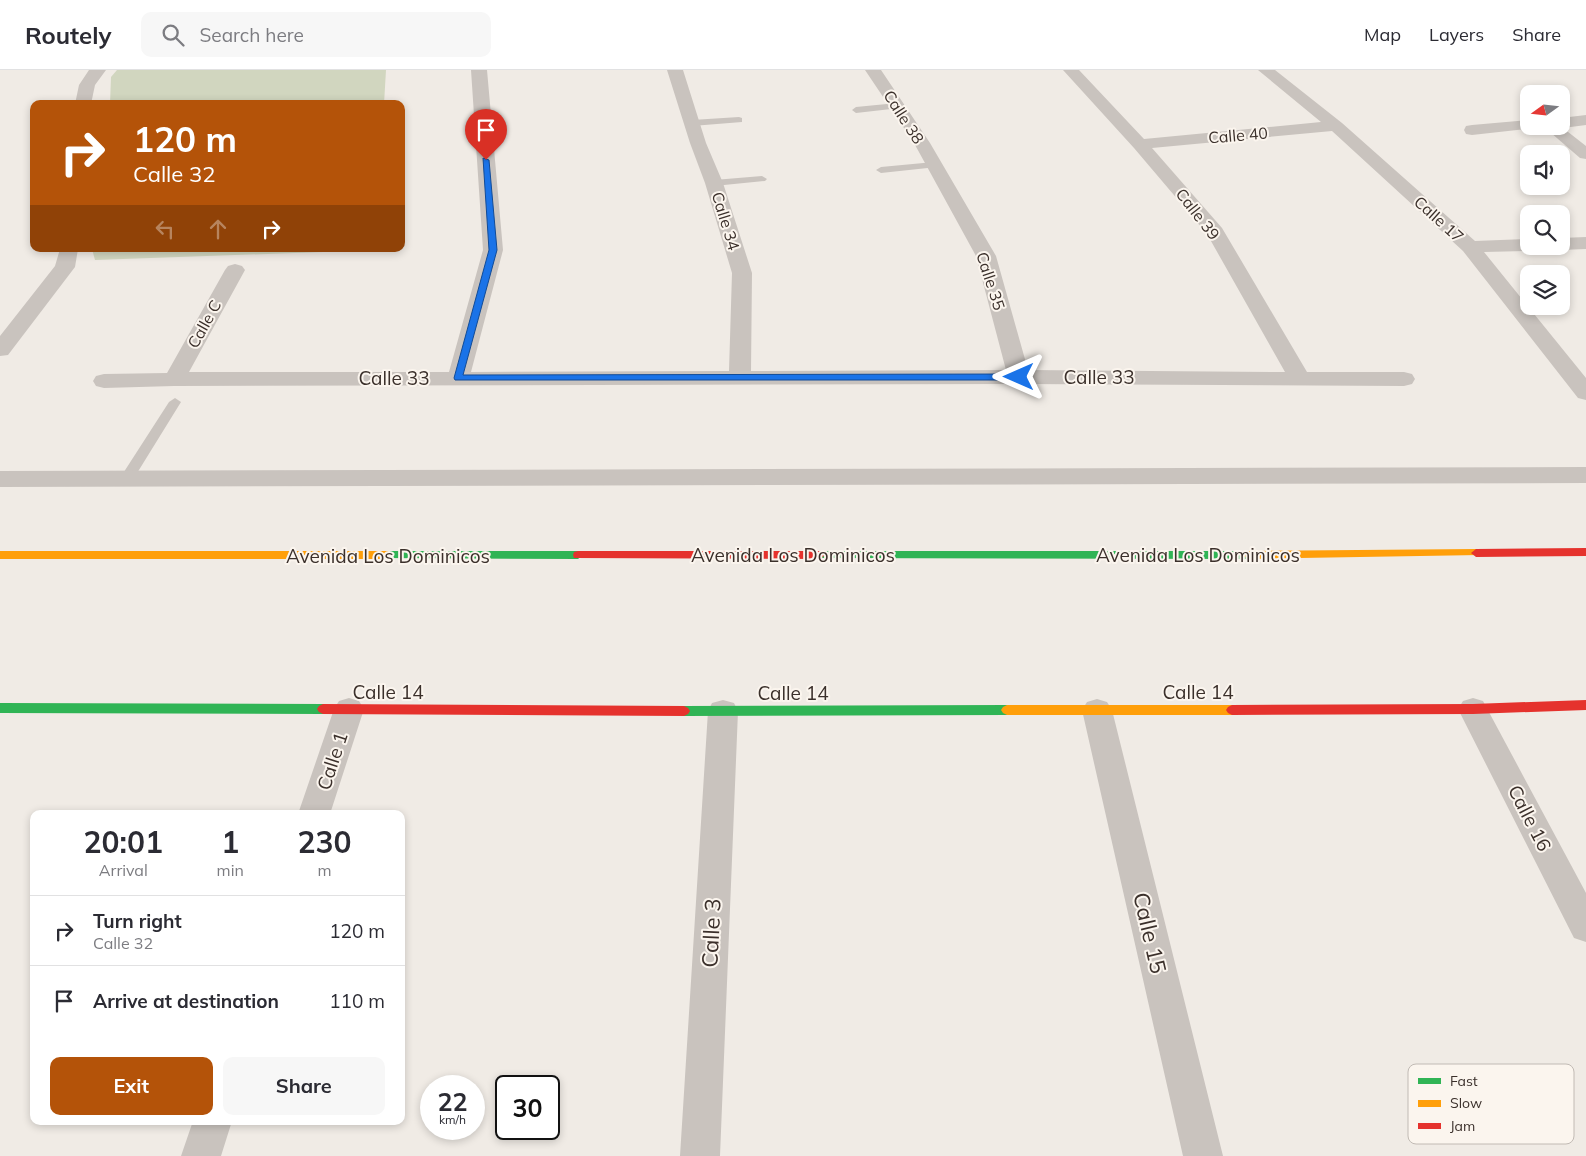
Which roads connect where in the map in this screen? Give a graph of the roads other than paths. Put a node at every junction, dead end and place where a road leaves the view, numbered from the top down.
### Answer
1 (98, 70) edge
2 (479, 70) edge
3 (675, 70) edge
4 (873, 70) edge
5 (1070, 70) edge
6 (1266, 70) edge
7 (83, 100) edge
8 (897, 106) junction
9 (856, 110) dead end
10 (739, 120) dead end
11 (1586, 120) edge
12 (1570, 122) edge
13 (692, 124) junction
14 (1336, 126) junction
15 (1520, 126) edge
16 (1472, 130) dead end
17 (1562, 135) edge
18 (1140, 144) junction
19 (1586, 154) edge
20 (934, 165) junction
21 (881, 170) dead end
22 (762, 179) dead end
23 (714, 184) junction
24 (1586, 243) edge
25 (1570, 244) edge
26 (1520, 245) edge
27 (1470, 247) junction
28 (68, 252) edge
29 (235, 270) dead end
30 (0, 350) edge
31 (740, 377) junction
32 (1019, 377) junction
33 (458, 378) junction
34 (1300, 378) junction
35 (174, 379) junction
36 (1404, 379) dead end
37 (104, 381) dead end
38 (1586, 392) edge
39 (175, 402) dead end
40 (1586, 475) edge
41 (127, 478) junction
42 (0, 479) edge
43 (1586, 552) edge
44 (0, 555) edge
45 (1586, 705) edge
46 (0, 708) edge
47 (349, 709) junction
48 (1473, 709) junction
49 (723, 710) junction
50 (1097, 710) junction
51 (315, 810) edge
52 (1586, 927) edge
53 (212, 1125) edge
54 (201, 1156) edge
55 (700, 1156) edge
56 (1203, 1156) edge

1 - 7 street
2 - 33 street
3 - 13 street, Calle 34
4 - 8 street, Calle 38
5 - 18 street, Calle 39
6 - 14 street, Calle 17
8 - 9 lane
8 - 20 street, Calle 38
10 - 13 lane
11 - 12 street
13 - 23 street, Calle 34
14 - 18 street, Calle 40
14 - 27 street, Calle 17
15 - 16 street
17 - 19 street
18 - 34 street, Calle 39
20 - 21 lane
20 - 32 street, Calle 35
22 - 23 lane
23 - 31 street, Calle 34
24 - 25 street
26 - 27 street
27 - 38 street, Calle 17
28 - 30 street
29 - 35 street, Calle C
31 - 32 street, Calle 33
31 - 33 street, Calle 33
32 - 34 street, Calle 33
33 - 35 street, Calle 33
34 - 36 street, Calle 33
35 - 37 street, Calle 33
39 - 41 lane
40 - 41 street
41 - 42 street
43 - 44 street, Avenida Los Dominicos
45 - 48 street, Calle 14
46 - 47 street, Calle 14
47 - 49 street, Calle 14
47 - 51 street, Calle 1
48 - 50 street, Calle 14
48 - 52 street, Calle 16
49 - 50 street, Calle 14
49 - 55 street, Calle 3
50 - 56 street, Calle 15
53 - 54 street

